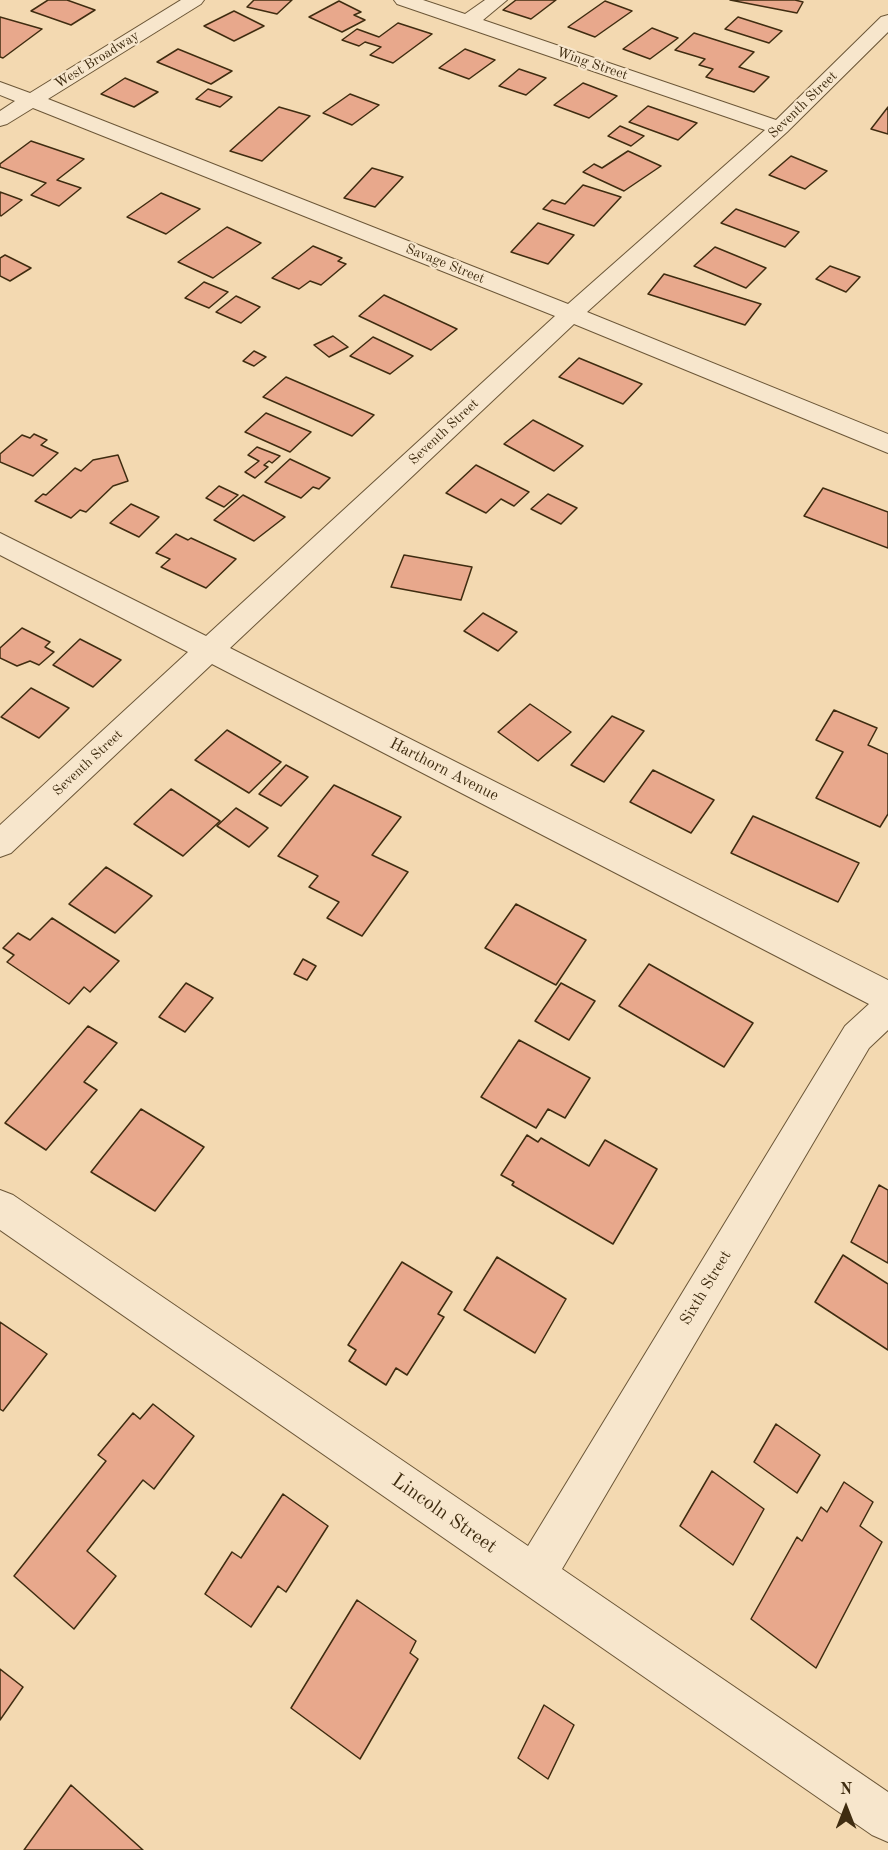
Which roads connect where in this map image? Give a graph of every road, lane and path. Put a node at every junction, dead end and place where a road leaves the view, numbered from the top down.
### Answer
1 (194, 0) edge
2 (404, 0) edge
3 (497, 0) edge
4 (469, 21) junction
5 (888, 21) edge
6 (0, 88) edge
7 (31, 100) junction
8 (0, 120) edge
9 (780, 128) junction
10 (571, 314) junction
11 (888, 444) edge
12 (0, 543) edge
13 (210, 649) junction
14 (0, 844) edge
15 (888, 997) edge
16 (888, 1008) edge
17 (0, 1208) edge
18 (534, 1576) junction
19 (888, 1819) edge

1 - 7 street, West Broadway
2 - 4 street, Wing Street
3 - 4 street
4 - 9 street, Wing Street
5 - 9 street, Seventh Street
6 - 7 street, Savage Street
7 - 8 street, West Broadway
7 - 10 street, Savage Street
9 - 10 street, Seventh Street
10 - 11 street, Savage Street
10 - 13 street, Seventh Street
12 - 13 street, Harthorn Avenue
13 - 14 street, Seventh Street
13 - 15 street, Harthorn Avenue
16 - 18 street, Sixth Street
17 - 18 street, Lincoln Street
18 - 19 street, Lincoln Street

